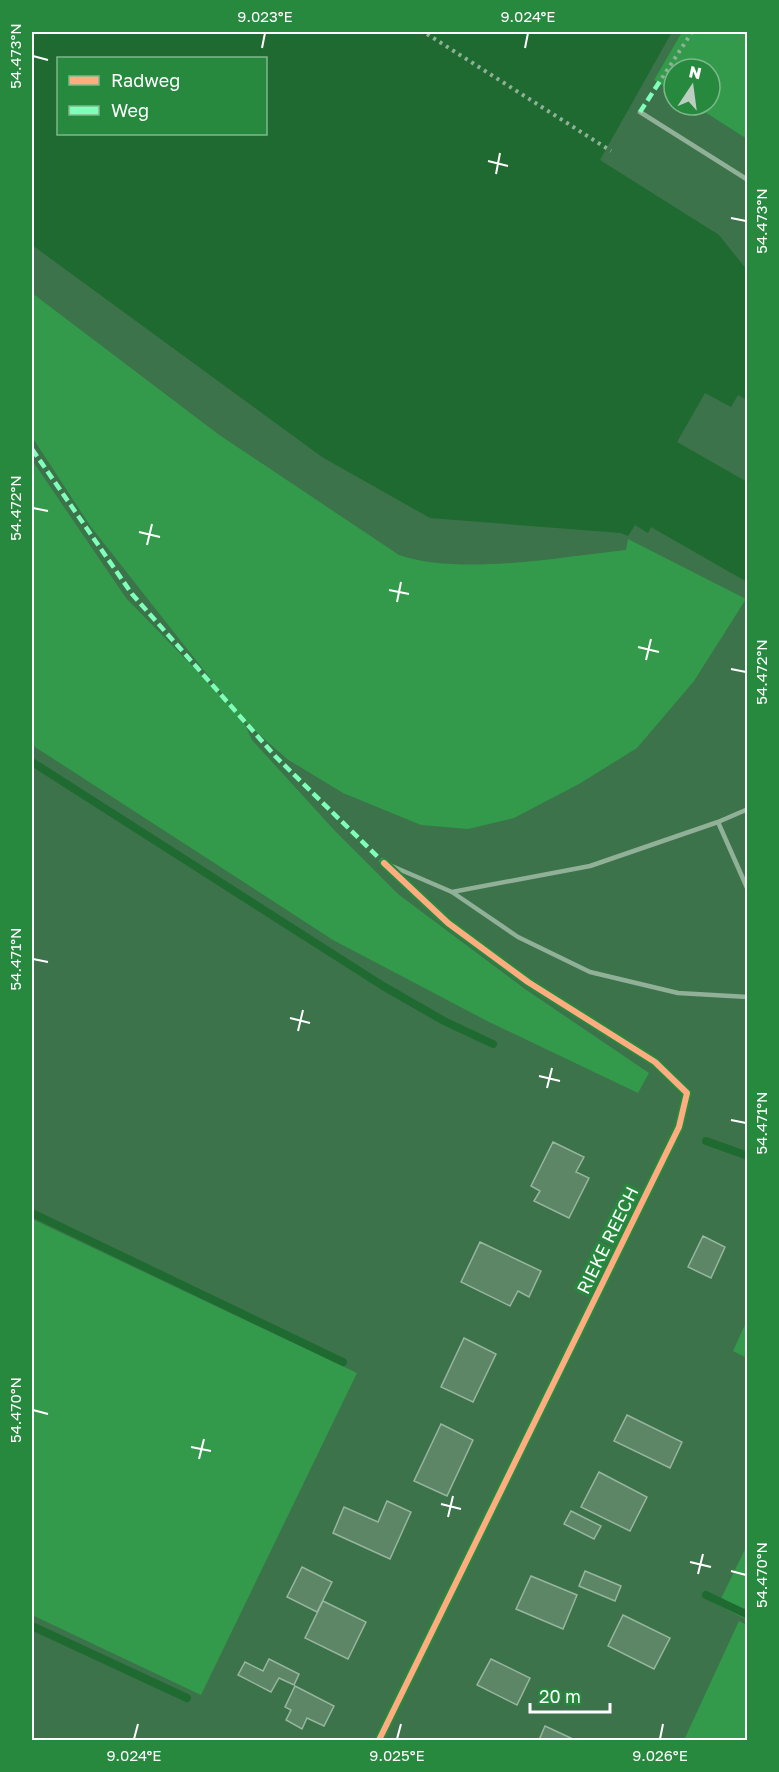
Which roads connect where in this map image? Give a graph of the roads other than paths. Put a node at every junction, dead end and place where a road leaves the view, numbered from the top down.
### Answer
1 (640, 112) dead end
2 (747, 180) edge
3 (747, 809) edge
4 (718, 822) junction
5 (384, 863) joint
6 (747, 890) edge
7 (452, 892) junction
8 (747, 997) edge
9 (379, 1740) edge

1 - 2 lane
3 - 4 lane
4 - 6 lane
4 - 7 lane
5 - 7 lane
5 - 9 street, RIEKE REECH
7 - 8 lane

